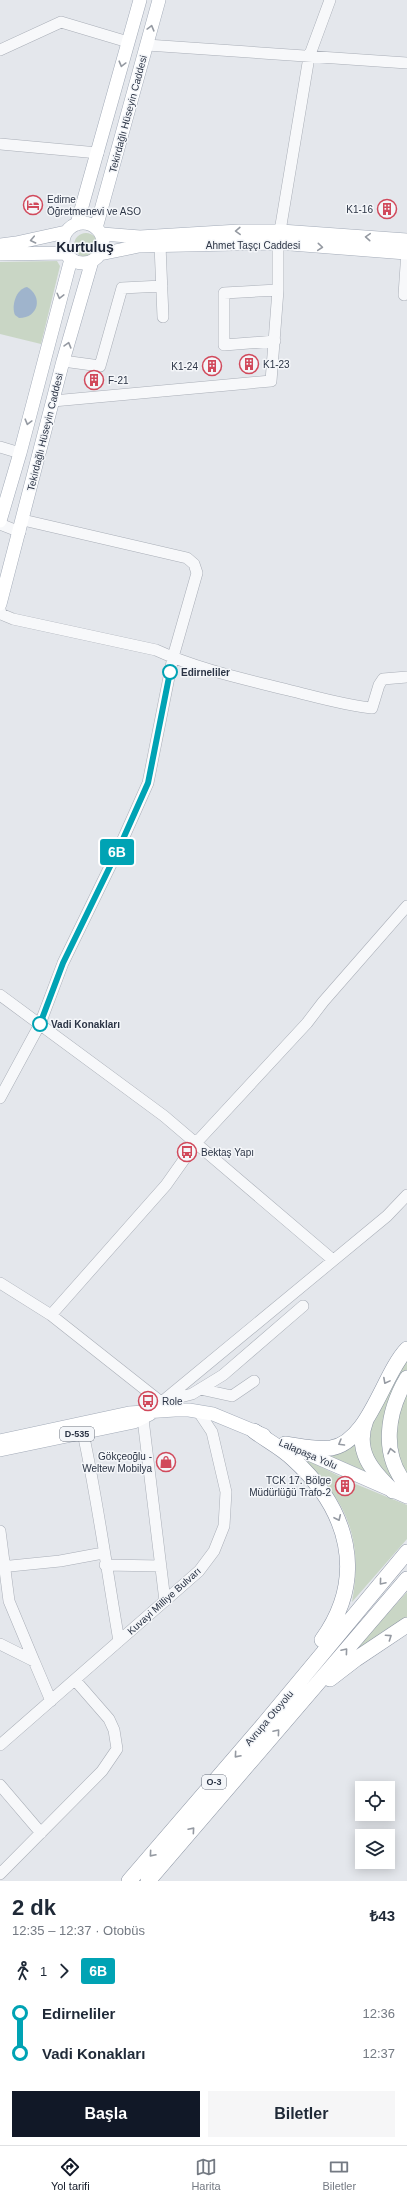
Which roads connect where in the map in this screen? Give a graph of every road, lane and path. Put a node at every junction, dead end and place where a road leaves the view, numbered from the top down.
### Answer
1 (140, 0) edge
2 (159, 0) edge
3 (330, 0) edge
4 (128, 42) junction
5 (147, 45) junction
6 (0, 50) edge
7 (309, 58) junction
8 (407, 63) edge
9 (0, 144) edge
10 (98, 153) junction
11 (77, 224) junction
12 (99, 231) junction
13 (66, 232) junction
14 (280, 237) junction
15 (407, 240) edge
16 (0, 245) edge
17 (160, 245) junction
18 (406, 252) edge
19 (0, 254) edge
20 (69, 256) junction
21 (96, 258) junction
22 (162, 286) junction
23 (278, 290) junction
24 (404, 295) dead end
25 (163, 317) dead end
26 (275, 341) junction
27 (63, 361) junction
28 (53, 401) junction
29 (0, 447) edge
30 (20, 453) junction
31 (0, 521) edge
32 (0, 524) edge
33 (22, 526) junction
34 (0, 604) edge
35 (0, 609) edge
36 (173, 658) junction
37 (407, 677) edge
38 (407, 906) edge
39 (0, 995) edge
40 (40, 1024) junction
41 (0, 1098) edge
42 (195, 1144) junction
43 (407, 1195) edge
44 (333, 1260) junction
45 (0, 1284) edge
46 (303, 1306) dead end
47 (50, 1315) junction
48 (407, 1349) edge
49 (407, 1378) edge
50 (254, 1381) dead end
51 (200, 1389) junction
52 (153, 1411) junction
53 (198, 1411) junction
54 (368, 1416) junction
55 (254, 1431) junction
56 (82, 1433) junction
57 (0, 1441) edge
58 (285, 1444) junction
59 (0, 1450) edge
60 (407, 1486) edge
61 (392, 1491) junction
62 (407, 1497) edge
63 (0, 1531) edge
64 (407, 1552) edge
65 (103, 1553) junction
66 (105, 1565) junction
67 (161, 1566) junction
68 (3, 1567) edge
69 (407, 1579) edge
70 (165, 1601) junction
71 (407, 1625) edge
72 (119, 1641) junction
73 (1, 1646) edge
74 (34, 1661) junction
75 (75, 1680) junction
76 (298, 1683) junction
77 (311, 1692) junction
78 (51, 1701) junction
79 (0, 1745) edge
80 (0, 1785) edge
81 (41, 1833) junction
82 (0, 1874) edge
83 (129, 1881) edge
84 (148, 1881) edge

1 - 4 main road
5 -> 2 main road, Tekirdağlı Hüseyin Caddesi
3 - 7 street
4 - 6 street
4 -> 10 main road
5 - 7 street
5 - 12 main road, Tekirdağlı Hüseyin Caddesi
7 - 8 street
7 - 14 street
9 - 10 street
10 - 11 main road
11 - 12 main road
11 - 13 main road
14 -> 12 main road, Ahmet Taşçı Caddesi
12 - 21 main road
13 -> 16 main road
13 - 20 main road
15 -> 14 main road, Ahmet Taşçı Caddesi
14 - 17 main road, Ahmet Taşçı Caddesi
14 -> 18 main road, Ahmet Taşçı Caddesi
14 - 23 street
17 - 21 main road, Ahmet Taşçı Caddesi
17 - 22 street
18 - 24 street
19 - 20 main road
20 - 21 main road
20 -> 30 main road
27 -> 21 main road, Tekirdağlı Hüseyin Caddesi
22 - 25 street
22 - 27 street
23 - 26 street
23 - 26 street
26 - 28 street
27 - 28 main road, Tekirdağlı Hüseyin Caddesi
28 - 33 main road, Tekirdağlı Hüseyin Caddesi
29 - 30 street
30 - 31 main road
32 - 33 street
33 - 34 main road, Tekirdağlı Hüseyin Caddesi
33 - 36 street
35 - 36 street
36 - 37 street
36 - 40 street
38 - 42 street
39 - 40 street
40 - 41 street
40 - 42 street
42 - 44 street
42 - 47 street
43 - 44 street
44 - 52 street
45 - 47 street
46 - 51 street
47 - 52 street
48 -> 54 highway
60 -> 49 highway
50 - 51 street
51 - 52 street
52 - 53 main road, D-535
52 - 56 main road, D-535
52 - 57 main road, D-535
52 - 67 street
53 - 55 main road, D-535
53 - 70 street, Kuvayi Milliye Bulvarı
54 -> 58 highway
54 - 61 highway
55 - 58 main road, Lalapaşa Yolu / D-535
55 -> 76 highway
56 - 59 main road, D-535
56 - 65 street
58 - 61 main road, Lalapaşa Yolu / D-535
61 - 62 main road, Lalapaşa Yolu / D-535
63 - 68 street
64 -> 76 highway, Avrupa Otoyolu / O-3
65 - 66 street
65 - 68 street
66 - 67 street
66 - 72 street
67 - 70 street
68 - 74 street
77 -> 69 highway, Avrupa Otoyolu / O-3
70 - 72 street, Kuvayi Milliye Bulvarı
77 -> 71 highway
72 - 75 street, Kuvayi Milliye Bulvarı
73 - 74 street
74 - 78 street
75 - 78 street, Kuvayi Milliye Bulvarı
75 - 81 street
76 -> 83 highway, Avrupa Otoyolu / O-3
84 -> 77 highway, Avrupa Otoyolu / O-3
78 - 79 street, Kuvayi Milliye Bulvarı
80 - 81 street
81 - 82 street

